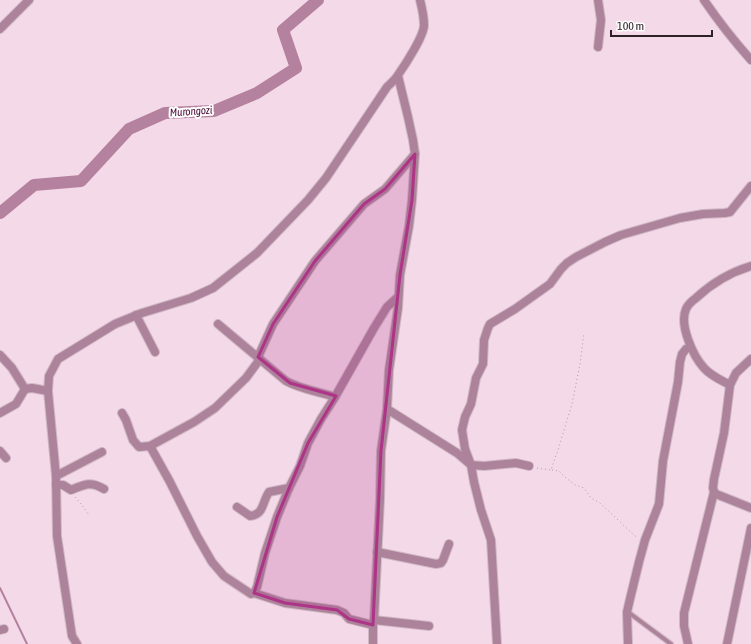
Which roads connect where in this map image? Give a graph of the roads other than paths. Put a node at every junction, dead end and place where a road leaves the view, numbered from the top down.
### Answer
1 (29, 0) edge
2 (420, 0) edge
3 (598, 0) edge
4 (704, 0) edge
5 (0, 29) edge
6 (598, 47) dead end
7 (751, 60) edge
8 (398, 76) junction
9 (415, 154) junction
10 (751, 186) edge
11 (751, 266) edge
12 (398, 296) junction
13 (136, 315) junction
14 (218, 324) dead end
15 (690, 346) junction
16 (155, 352) dead end
17 (0, 356) edge
18 (259, 358) junction
19 (751, 359) edge
20 (730, 385) junction
21 (25, 389) junction
22 (48, 391) junction
23 (335, 397) junction
24 (387, 409) junction
25 (0, 413) edge
26 (122, 413) dead end
27 (150, 446) junction
28 (0, 451) edge
29 (102, 452) dead end
30 (6, 458) dead end
31 (471, 465) junction
32 (529, 466) road end
33 (56, 476) junction
34 (56, 485) junction
35 (289, 488) junction
36 (104, 489) dead end
37 (714, 492) junction
38 (237, 507) dead end
39 (751, 508) edge
40 (751, 528) edge
41 (449, 544) dead end
42 (377, 552) junction
43 (254, 593) junction
44 (628, 612) junction
45 (374, 622) junction
46 (429, 626) dead end
47 (77, 644) edge
48 (373, 644) edge
49 (497, 644) edge
50 (628, 644) edge
51 (671, 644) edge
52 (688, 644) edge
53 (727, 644) edge

1 - 5 street
2 - 8 street
3 - 6 street
4 - 7 street
8 - 9 street
8 - 13 street
9 - 12 street
9 - 18 street
10 - 31 street
11 - 15 street
12 - 23 street
12 - 24 street
13 - 16 street
13 - 22 street
14 - 18 street
15 - 20 street
15 - 44 street
17 - 21 street
18 - 23 street
18 - 27 street
19 - 20 street
20 - 37 street
21 - 22 street
21 - 25 street
22 - 33 street
23 - 35 street
24 - 31 street
24 - 42 street
26 - 27 street
27 - 43 street
28 - 30 street
29 - 33 street
31 - 32 street
31 - 49 street
33 - 34 street
34 - 36 street
34 - 47 street
35 - 38 street
35 - 43 street
37 - 39 street
37 - 52 street
40 - 53 street
41 - 42 street
42 - 45 street
43 - 45 street
44 - 50 street
44 - 51 lane
45 - 46 street
45 - 48 street

